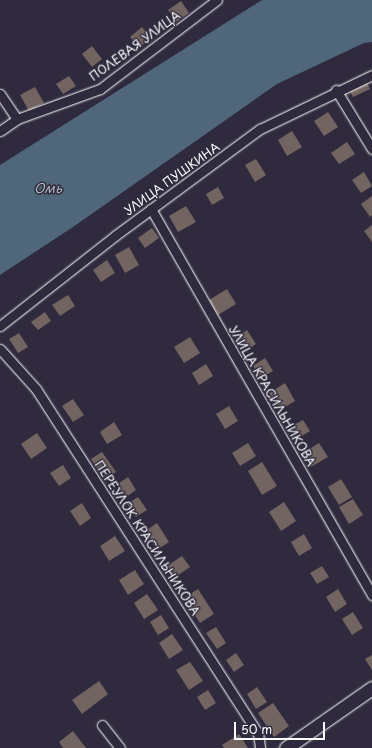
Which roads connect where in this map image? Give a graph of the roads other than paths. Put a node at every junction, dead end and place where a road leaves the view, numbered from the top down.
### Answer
1 (217, 0) edge
2 (372, 75) edge
3 (336, 90) junction
4 (0, 94) edge
5 (17, 119) junction
6 (0, 131) edge
7 (372, 149) edge
8 (151, 209) junction
9 (0, 326) edge
10 (0, 349) edge
11 (372, 595) edge
12 (372, 688) edge
13 (102, 725) dead end
14 (120, 748) edge
15 (260, 748) edge
16 (286, 748) edge

1 - 5 street, ПОЛЕВАЯ УЛИЦА
2 - 3 street, УЛИЦА ПУШКИНА
3 - 7 street
3 - 8 street, УЛИЦА ПУШКИНА
4 - 5 street
5 - 6 street, ПОЛЕВАЯ УЛИЦА
8 - 9 street, УЛИЦА ПУШКИНА
8 - 11 street, УЛИЦА КРАСИЛЬНИКОВА
10 - 15 street, ПЕРЕУЛОК КРАСИЛЬНИКОВА
12 - 16 street
13 - 14 street

